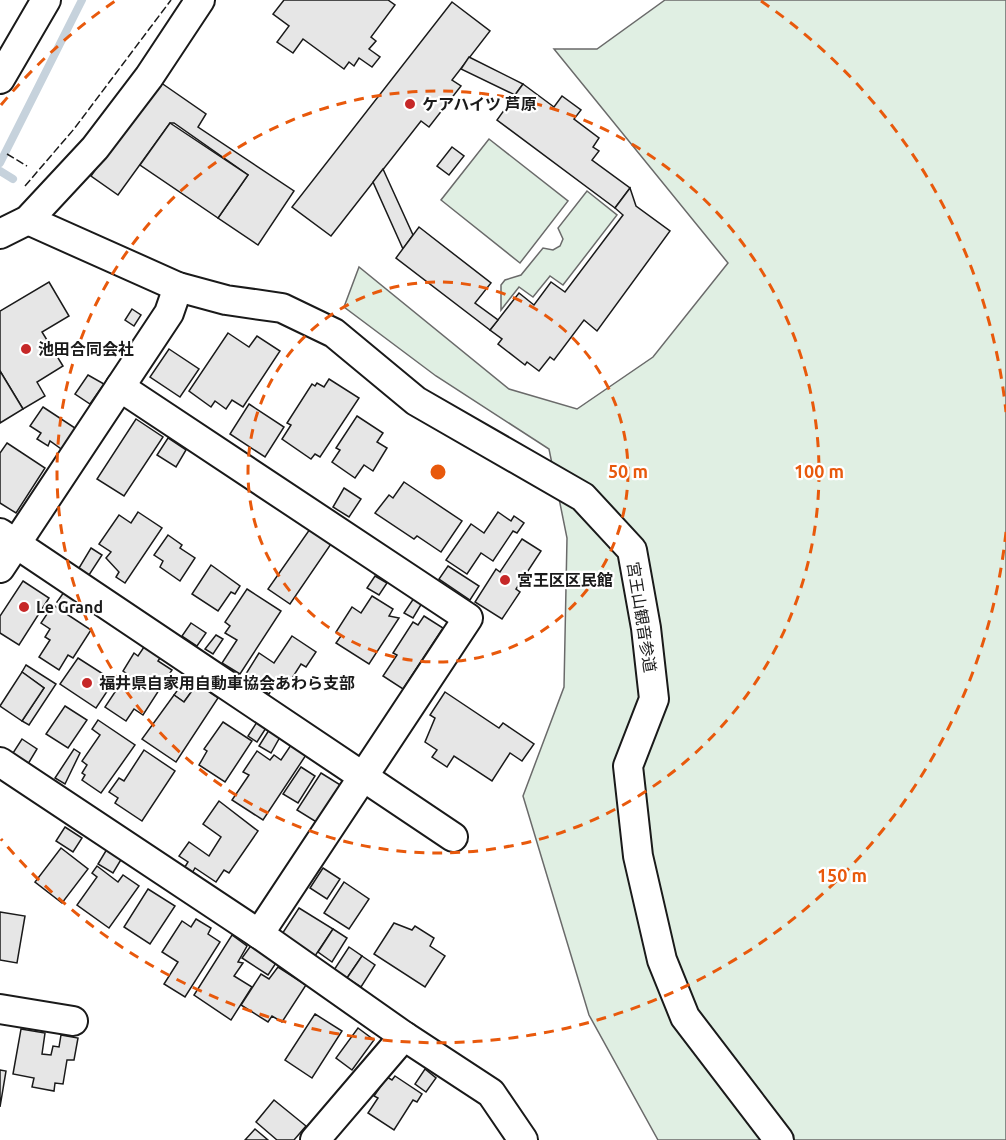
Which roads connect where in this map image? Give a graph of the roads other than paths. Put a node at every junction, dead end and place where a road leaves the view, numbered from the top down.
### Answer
1 (46, 0) edge
2 (200, 0) edge
3 (0, 79) edge
4 (28, 220) junction
5 (0, 234) edge
6 (178, 287) junction
7 (120, 387) junction
8 (8, 538) edge
9 (0, 568) edge
10 (0, 762) edge
11 (363, 776) junction
12 (453, 837) dead end
13 (259, 934) junction
14 (0, 1010) edge
15 (73, 1021) dead end
16 (404, 1036) junction
17 (315, 1140) edge
18 (523, 1140) edge
19 (779, 1140) edge

1 - 3 street
2 - 4 street
4 - 5 street
4 - 6 street, 宮王山観音参道
6 - 7 street
6 - 19 street, 宮王山観音参道
7 - 8 street
7 - 11 street
8 - 9 street
8 - 11 street
10 - 13 street
11 - 12 street
11 - 13 street
13 - 16 street
14 - 15 street
16 - 17 street
16 - 18 street

